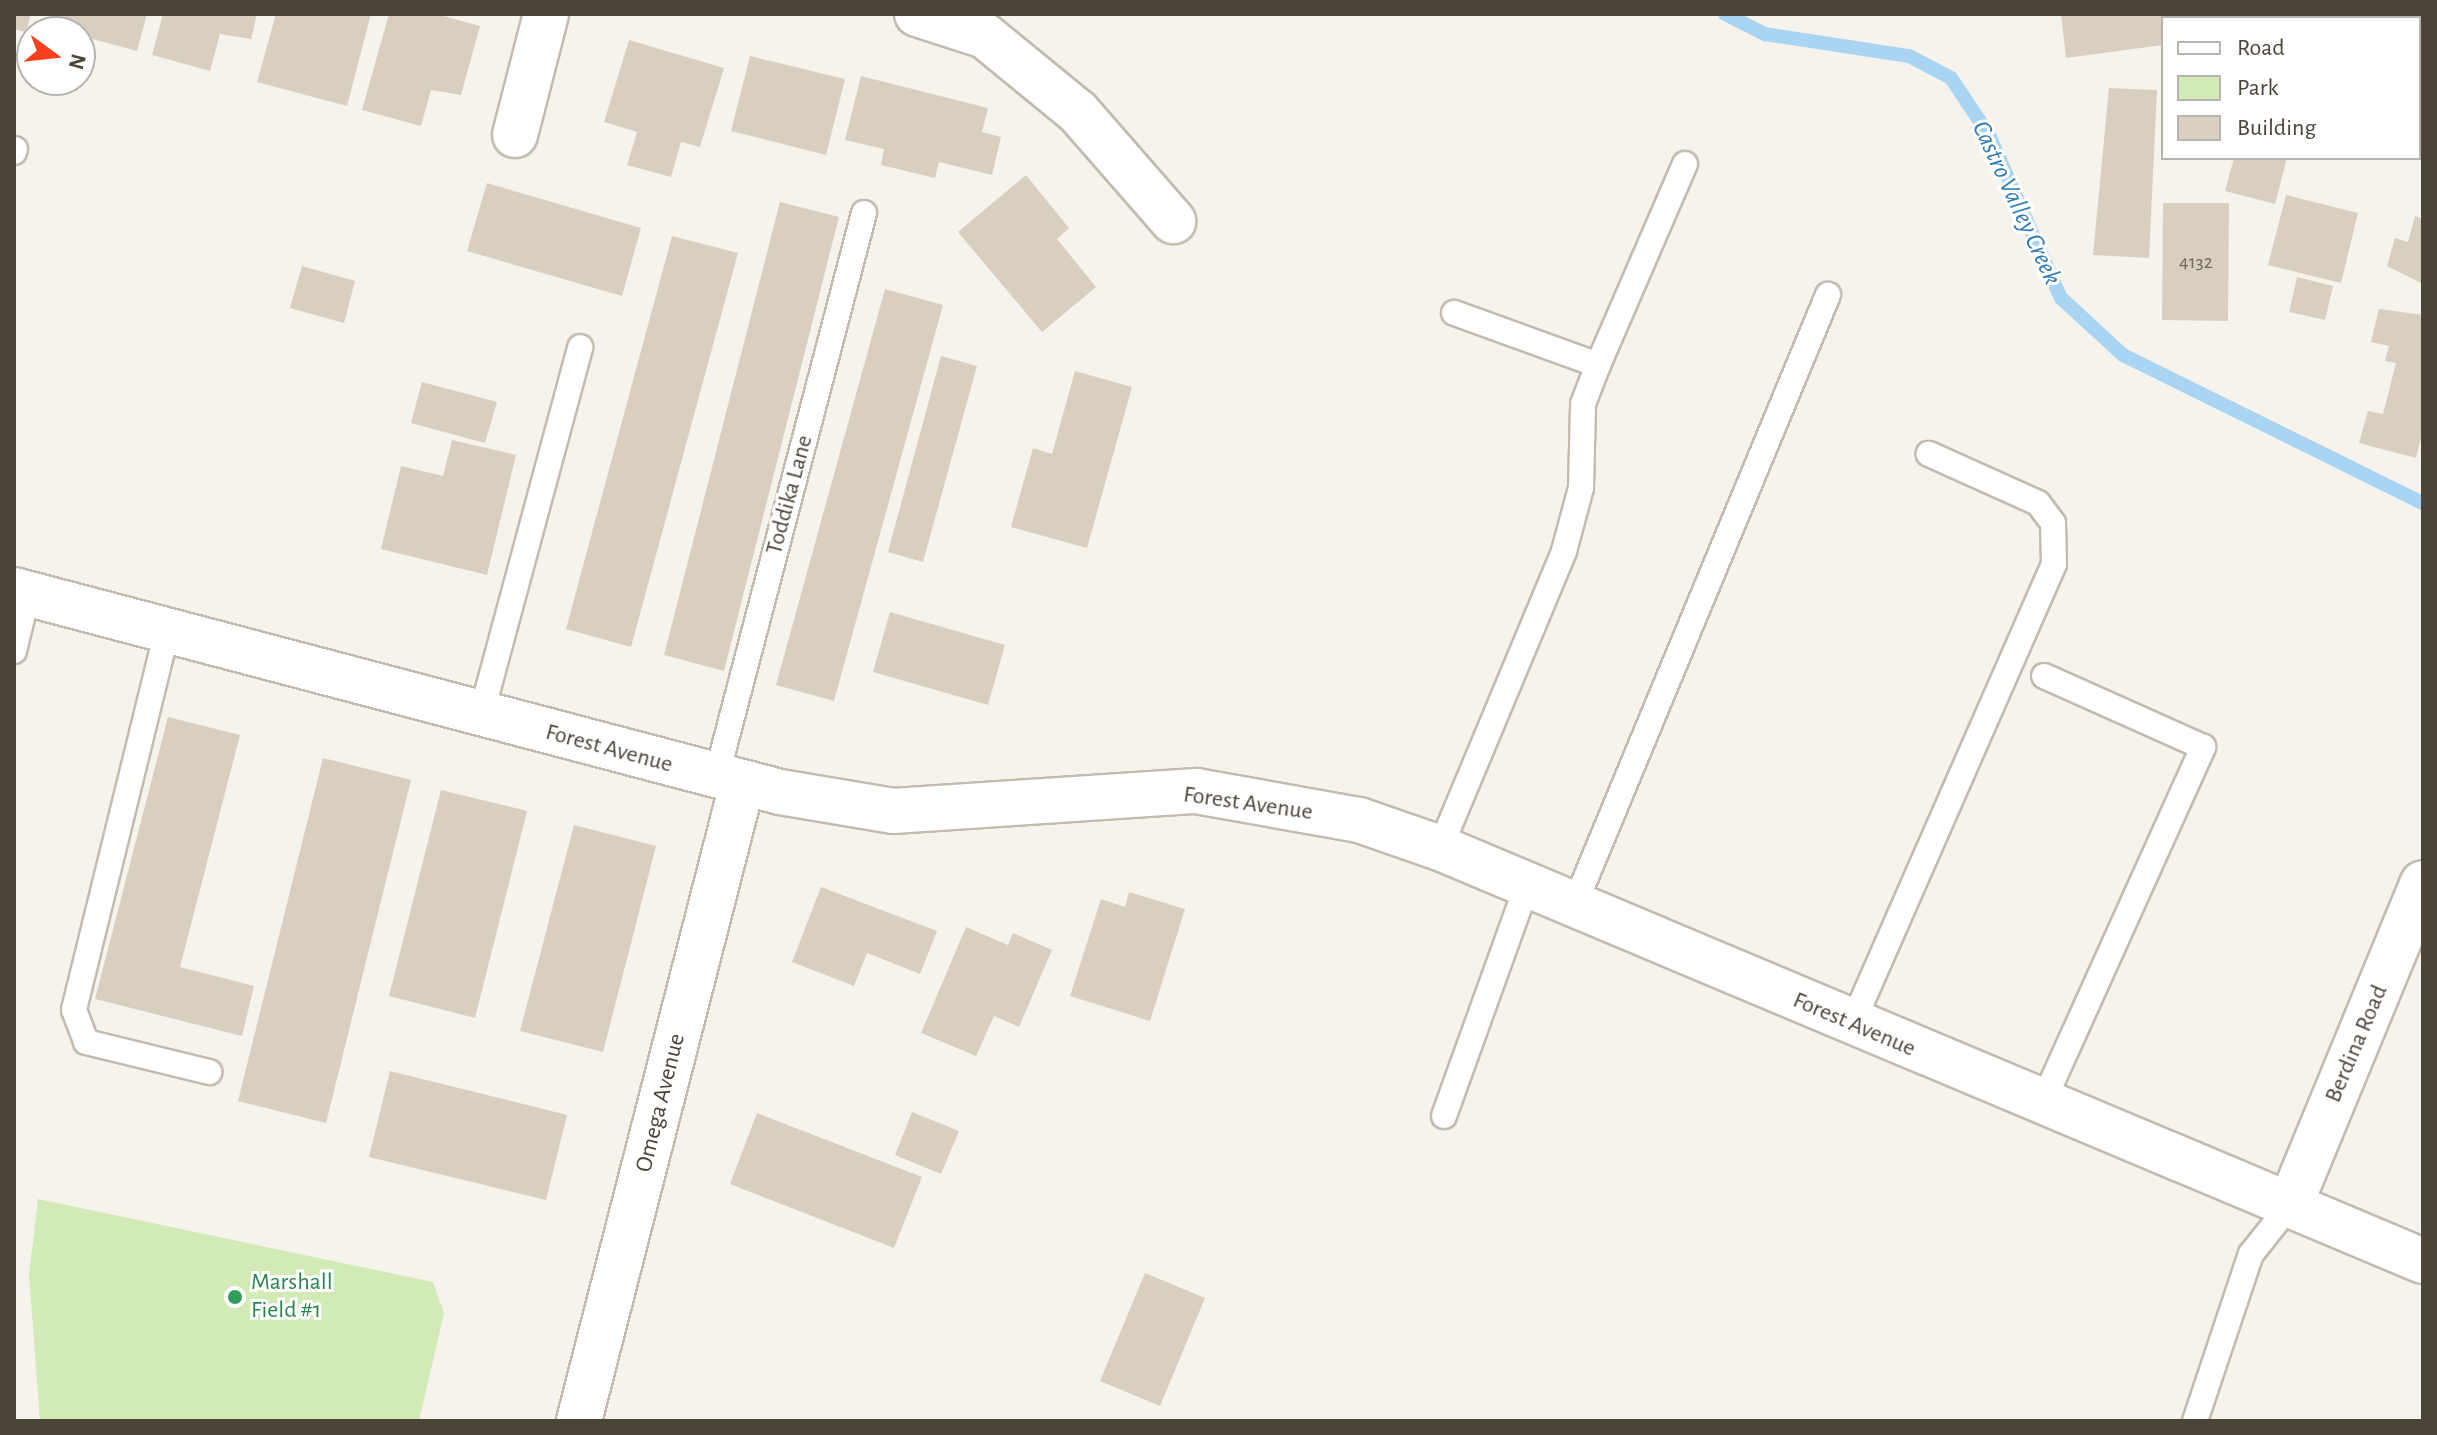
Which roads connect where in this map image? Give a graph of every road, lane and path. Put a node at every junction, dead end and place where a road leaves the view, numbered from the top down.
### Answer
1 (546, 14) edge
2 (917, 14) edge
3 (515, 135) dead end
4 (1685, 164) dead end
5 (864, 213) dead end
6 (1173, 221) dead end
7 (1828, 295) dead end
8 (1454, 313) dead end
9 (580, 347) dead end
10 (1598, 365) junction
11 (1929, 454) dead end
12 (21, 592) edge
13 (167, 631) junction
14 (14, 651) edge
15 (2044, 676) dead end
16 (481, 715) junction
17 (729, 782) junction
18 (1440, 848) junction
19 (2423, 883) edge
20 (1527, 886) junction
21 (1574, 906) junction
22 (1852, 1024) junction
23 (209, 1072) dead end
24 (2042, 1104) junction
25 (1444, 1116) dead end
26 (2290, 1205) junction
27 (2423, 1261) edge
28 (579, 1421) edge
29 (2195, 1421) edge

1 - 3 street
2 - 6 street
4 - 10 lane
5 - 17 lane, Toddika Lane
7 - 21 lane
8 - 10 lane
9 - 16 lane
10 - 18 lane
11 - 22 lane
12 - 13 street, Forest Avenue
12 - 14 lane
13 - 16 street, Forest Avenue
13 - 23 lane
15 - 24 lane
16 - 17 street, Forest Avenue
17 - 18 street, Forest Avenue
17 - 28 street, Omega Avenue
18 - 20 street, Forest Avenue
19 - 26 street, Berdina Road
20 - 21 street, Forest Avenue
20 - 25 lane
21 - 22 street, Forest Avenue
22 - 24 street, Forest Avenue
24 - 26 street, Forest Avenue
26 - 27 street, Forest Avenue
26 - 29 lane

